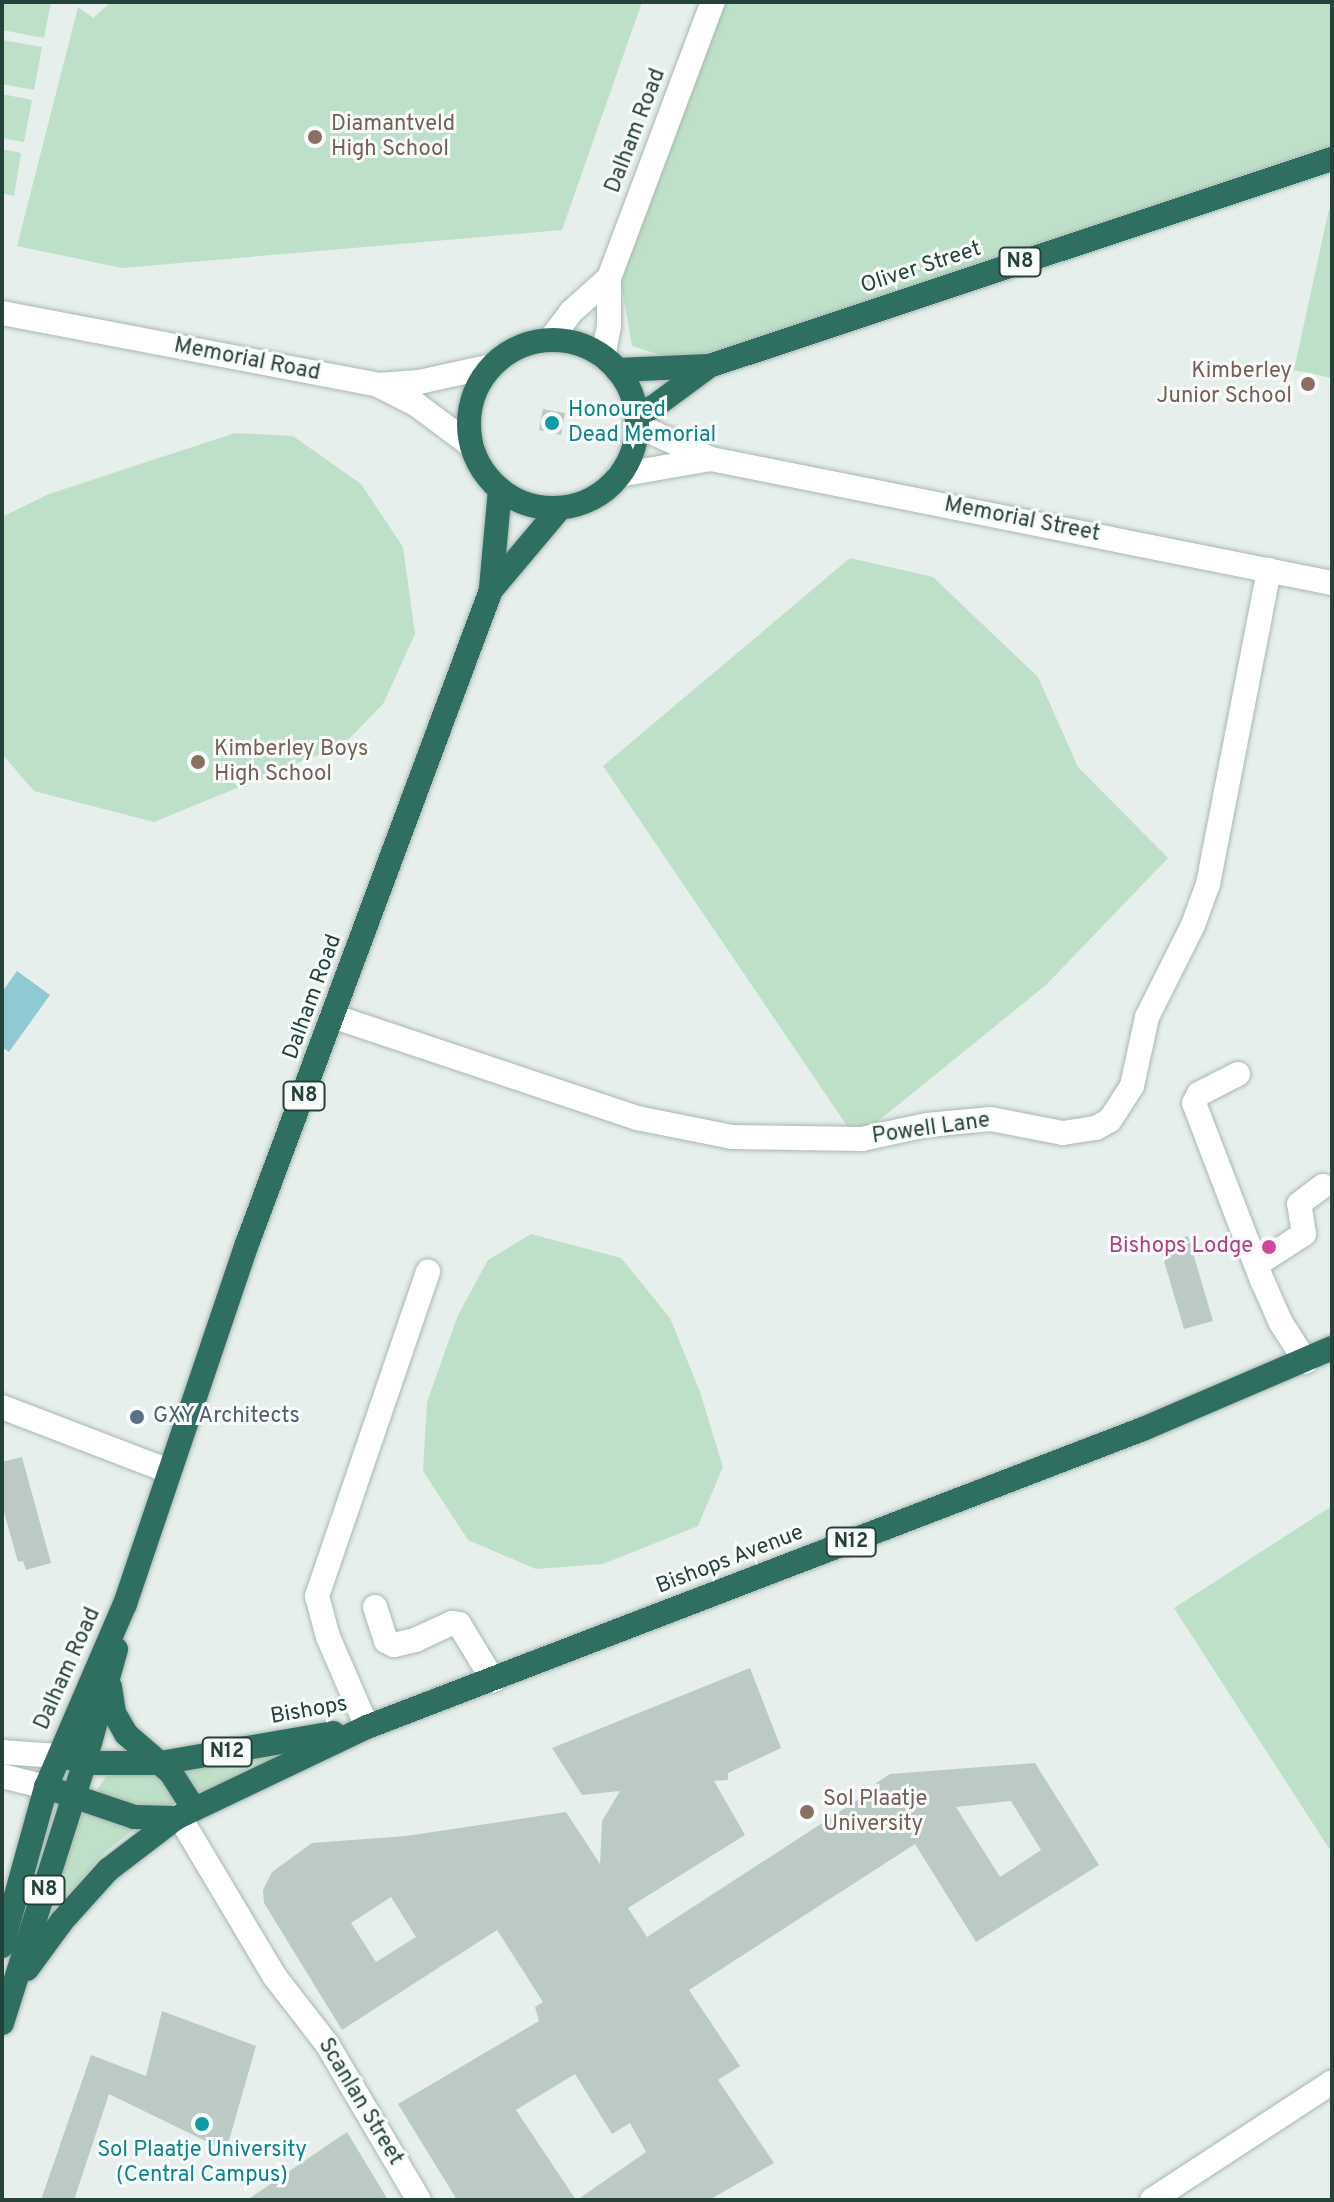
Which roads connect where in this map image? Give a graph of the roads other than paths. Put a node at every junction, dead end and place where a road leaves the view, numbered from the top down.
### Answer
1 (713, 2) edge
2 (1332, 159) edge
3 (609, 278) junction
4 (2, 313) edge
5 (550, 340) junction
6 (610, 364) junction
7 (492, 366) junction
8 (709, 366) junction
9 (378, 385) junction
10 (636, 420) junction
11 (472, 446) junction
12 (711, 459) junction
13 (619, 475) junction
14 (500, 489) junction
15 (560, 508) junction
16 (1269, 570) junction
17 (1332, 583) edge
18 (491, 590) junction
19 (332, 1016) junction
20 (1238, 1074) dead end
21 (1323, 1186) dead end
22 (1256, 1265) junction
23 (428, 1271) dead end
24 (1332, 1348) edge
25 (1306, 1362) junction
26 (2, 1407) edge
27 (169, 1471) junction
28 (125, 1604) junction
29 (375, 1607) dead end
30 (110, 1680) junction
31 (493, 1680) junction
32 (367, 1727) junction
33 (2, 1752) edge
34 (58, 1756) junction
35 (85, 1761) junction
36 (160, 1763) junction
37 (2, 1776) edge
38 (46, 1787) junction
39 (72, 1796) junction
40 (183, 1814) junction
41 (2, 1946) edge
42 (16, 1985) junction
43 (2, 2023) edge
44 (1332, 2082) edge
45 (419, 2200) edge
46 (1152, 2200) edge

1 - 3 street, Dalham Road
2 - 8 highway, Oliver Street / N8
3 - 5 street, Dalham Road
3 - 6 street, Dalham Road
4 - 9 street, Memorial Road
5 - 6 highway, N8
5 - 7 highway
6 - 8 highway, Oliver Street / N8
6 - 10 highway
7 - 9 street, Memorial Road
7 - 11 highway
8 - 10 highway, Oliver Street / N8
9 - 11 street
10 - 12 street, Memorial Street
10 - 13 highway
11 - 14 highway
12 - 13 street, Memorial Street
12 - 16 street, Memorial Street
13 - 15 highway
14 - 15 highway
14 - 18 highway, Dalham Road / N8
15 - 18 highway, Dalham Road / N8
16 - 17 street, Memorial Street
16 - 19 street, Powell Lane
18 - 19 highway, Dalham Road / N8
19 - 27 highway, Dalham Road / N8
20 - 22 street
21 - 22 street
22 - 25 street
23 - 32 street
24 - 25 highway, Bishops Avenue / N12
25 - 31 highway, Bishops Avenue / N12
26 - 27 street
27 - 28 highway, Dalham Road / N8
28 - 30 highway, Dalham Road / N8
28 - 34 highway, Dalham Road / N8
29 - 31 street
30 - 35 highway, Dalham Road / N8
30 - 36 highway
31 - 32 highway, Bishops Avenue / N12
32 - 36 highway, Bishops / N12
32 - 40 highway, Bishops / N12
33 - 34 street
34 - 35 highway, Bishops / N12
34 - 38 highway, N8
35 - 36 highway, Bishops / N12
35 - 39 highway, N8
36 - 40 highway
37 - 38 street
38 - 39 highway, Bishops / N12
38 - 41 highway, N8
39 - 40 highway, Bishops / N12
39 - 42 highway, N8
40 - 42 highway
40 - 45 street, Scanlan Street
42 - 43 highway, N8
44 - 46 street

